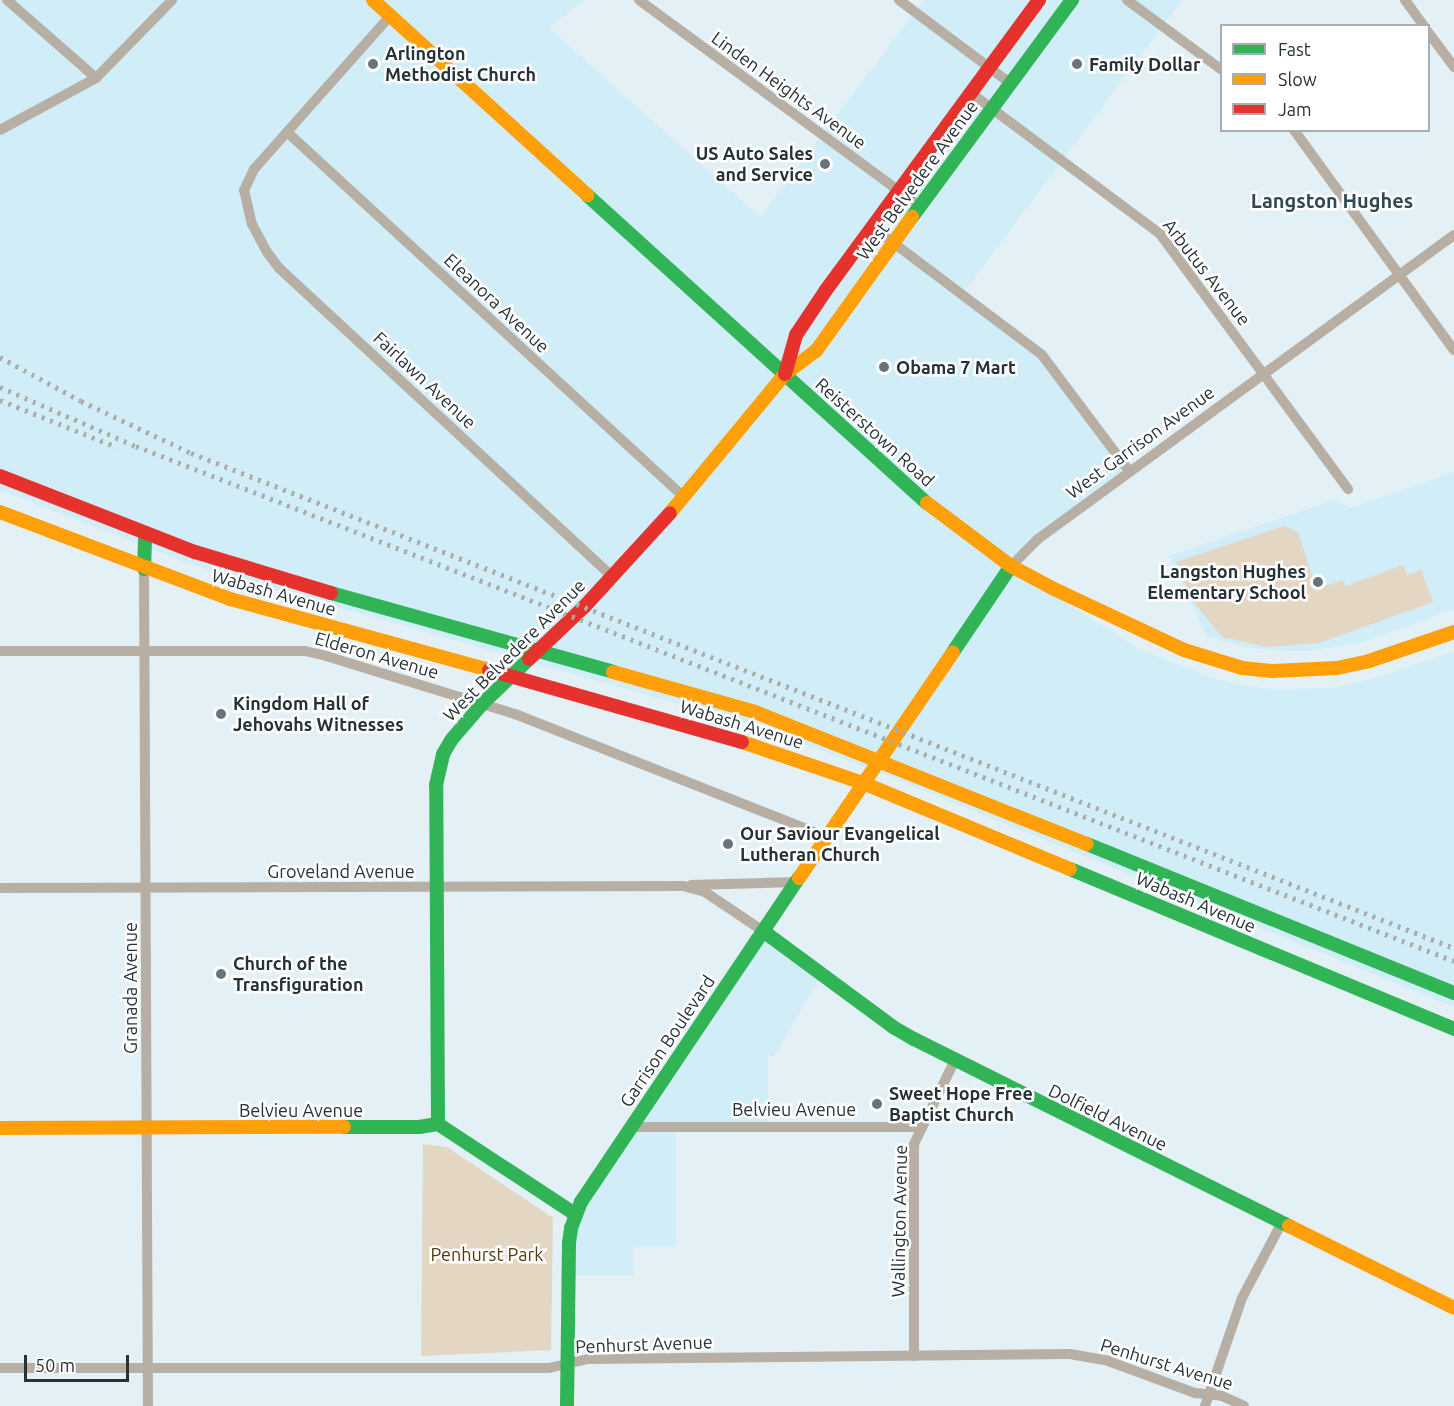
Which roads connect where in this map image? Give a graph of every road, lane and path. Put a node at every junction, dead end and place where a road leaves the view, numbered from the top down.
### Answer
1 (7, 0) edge
2 (172, 0) edge
3 (373, 0) edge
4 (639, 0) edge
5 (899, 0) edge
6 (1039, 0) edge
7 (1072, 0) edge
8 (1127, 0) edge
9 (1405, 0) edge
10 (390, 16) junction
11 (1423, 24) edge
12 (1430, 35) edge
13 (1454, 67) edge
14 (989, 68) junction
15 (1220, 68) edge
16 (96, 78) junction
17 (1010, 83) junction
18 (971, 93) junction
19 (992, 108) junction
20 (0, 130) edge
21 (287, 132) junction
22 (1295, 132) edge
23 (897, 190) junction
24 (920, 206) junction
25 (871, 226) junction
26 (1454, 235) edge
27 (892, 242) junction
28 (1399, 274) junction
29 (1454, 350) edge
30 (1263, 373) junction
31 (785, 374) junction
32 (1130, 472) junction
33 (0, 476) edge
34 (1348, 489) dead end
35 (684, 497) junction
36 (0, 512) edge
37 (145, 532) junction
38 (1011, 566) junction
39 (144, 569) junction
40 (612, 576) junction
41 (1454, 632) edge
42 (537, 650) junction
43 (0, 651) edge
44 (146, 651) junction
45 (509, 676) junction
46 (483, 703) junction
47 (901, 731) joint
48 (881, 760) junction
49 (863, 783) junction
50 (827, 837) junction
51 (796, 882) junction
52 (683, 886) junction
53 (436, 887) junction
54 (0, 888) edge
55 (147, 888) junction
56 (763, 931) junction
57 (1353, 968) junction
58 (1454, 993) edge
59 (1454, 1029) edge
60 (956, 1060) junction
61 (438, 1124) junction
62 (630, 1127) junction
63 (922, 1127) junction
64 (0, 1128) edge
65 (146, 1128) junction
66 (575, 1215) junction
67 (1282, 1222) junction
68 (1454, 1308) edge
69 (914, 1356) junction
70 (567, 1363) junction
71 (147, 1367) junction
72 (0, 1368) edge
73 (1208, 1394) junction
74 (148, 1406) edge
75 (567, 1406) edge
76 (1204, 1406) edge
77 (1244, 1406) edge

1 - 16 street
2 - 16 street
3 - 10 main road, Reisterstown Road
4 - 23 street, Linden Heights Avenue
5 - 14 street
6 - 14 main road, West Belvedere Avenue
7 - 17 main road, West Belvedere Avenue
8 - 15 street
9 - 11 street
10 - 21 street
10 - 31 main road, Reisterstown Road
12 - 13 street
14 - 17 street
14 - 18 main road, West Belvedere Avenue
16 - 20 street
17 - 19 main road, West Belvedere Avenue
18 - 19 street, Arbutus Avenue
18 - 23 main road, West Belvedere Avenue
19 - 24 main road, West Belvedere Avenue
19 - 30 street, Arbutus Avenue
21 - 35 street, Eleanora Avenue
21 - 40 street, Fairlawn Avenue
22 - 28 street
23 - 24 street, Linden Heights Avenue
23 - 25 main road, West Belvedere Avenue
24 - 27 main road, West Belvedere Avenue
25 - 27 street
25 - 31 main road, West Belvedere Avenue
26 - 28 street, West Garrison Avenue
27 - 31 main road, West Belvedere Avenue
27 - 32 street
28 - 29 street
28 - 30 street, West Garrison Avenue
30 - 32 street, West Garrison Avenue
30 - 34 street, Arbutus Avenue
31 - 35 main road, West Belvedere Avenue
31 - 38 main road, Reisterstown Road
32 - 38 street, West Garrison Avenue
33 - 37 main road, Wabash Avenue
35 - 40 main road, West Belvedere Avenue
36 - 39 main road, Wabash Avenue
37 - 39 main road
37 - 42 main road, Wabash Avenue
38 - 41 main road, Reisterstown Road
38 - 47 main road, West Garrison Avenue
39 - 44 street, Granada Avenue
39 - 45 main road, Wabash Avenue
40 - 42 main road, West Belvedere Avenue
42 - 45 main road, West Belvedere Avenue
42 - 48 main road, Wabash Avenue
43 - 44 street, Elderon Avenue
44 - 46 street, Elderon Avenue
44 - 55 street, Granada Avenue
45 - 46 main road, West Belvedere Avenue
45 - 49 main road, Wabash Avenue
46 - 50 street, Elderon Avenue
46 - 53 main road, West Belvedere Avenue
47 - 48 main road, Garrison Boulevard
48 - 49 main road, Garrison Boulevard
48 - 57 main road, Wabash Avenue
49 - 50 main road, Garrison Boulevard
49 - 57 main road, Wabash Avenue
50 - 51 main road, Garrison Boulevard
51 - 52 street, Groveland Avenue
51 - 56 main road, Garrison Boulevard
52 - 53 street, Groveland Avenue
52 - 56 street, Groveland Avenue
53 - 55 street, Groveland Avenue
53 - 61 main road, West Belvedere Avenue
54 - 55 street, Groveland Avenue
55 - 65 street, Granada Avenue
56 - 60 main road, Dolfield Avenue
56 - 62 main road, Garrison Boulevard
57 - 58 main road, Wabash Avenue
57 - 59 main road, Wabash Avenue
60 - 63 street, Wallington Avenue
60 - 67 main road, Dolfield Avenue
61 - 65 main road, Belvieu Avenue
61 - 66 main road
62 - 63 street, Belvieu Avenue
62 - 66 main road, Garrison Boulevard
63 - 69 street, Wallington Avenue
64 - 65 main road, Belvieu Avenue
65 - 71 street, Granada Avenue
66 - 70 main road, Garrison Boulevard
67 - 68 main road, Dolfield Avenue
67 - 73 street
69 - 70 street, Penhurst Avenue
69 - 73 street, Penhurst Avenue
70 - 71 street, Penhurst Avenue
70 - 75 main road, Garrison Boulevard
71 - 72 street, Penhurst Avenue
71 - 74 street, Granada Avenue
73 - 76 street
73 - 77 street, Penhurst Avenue

